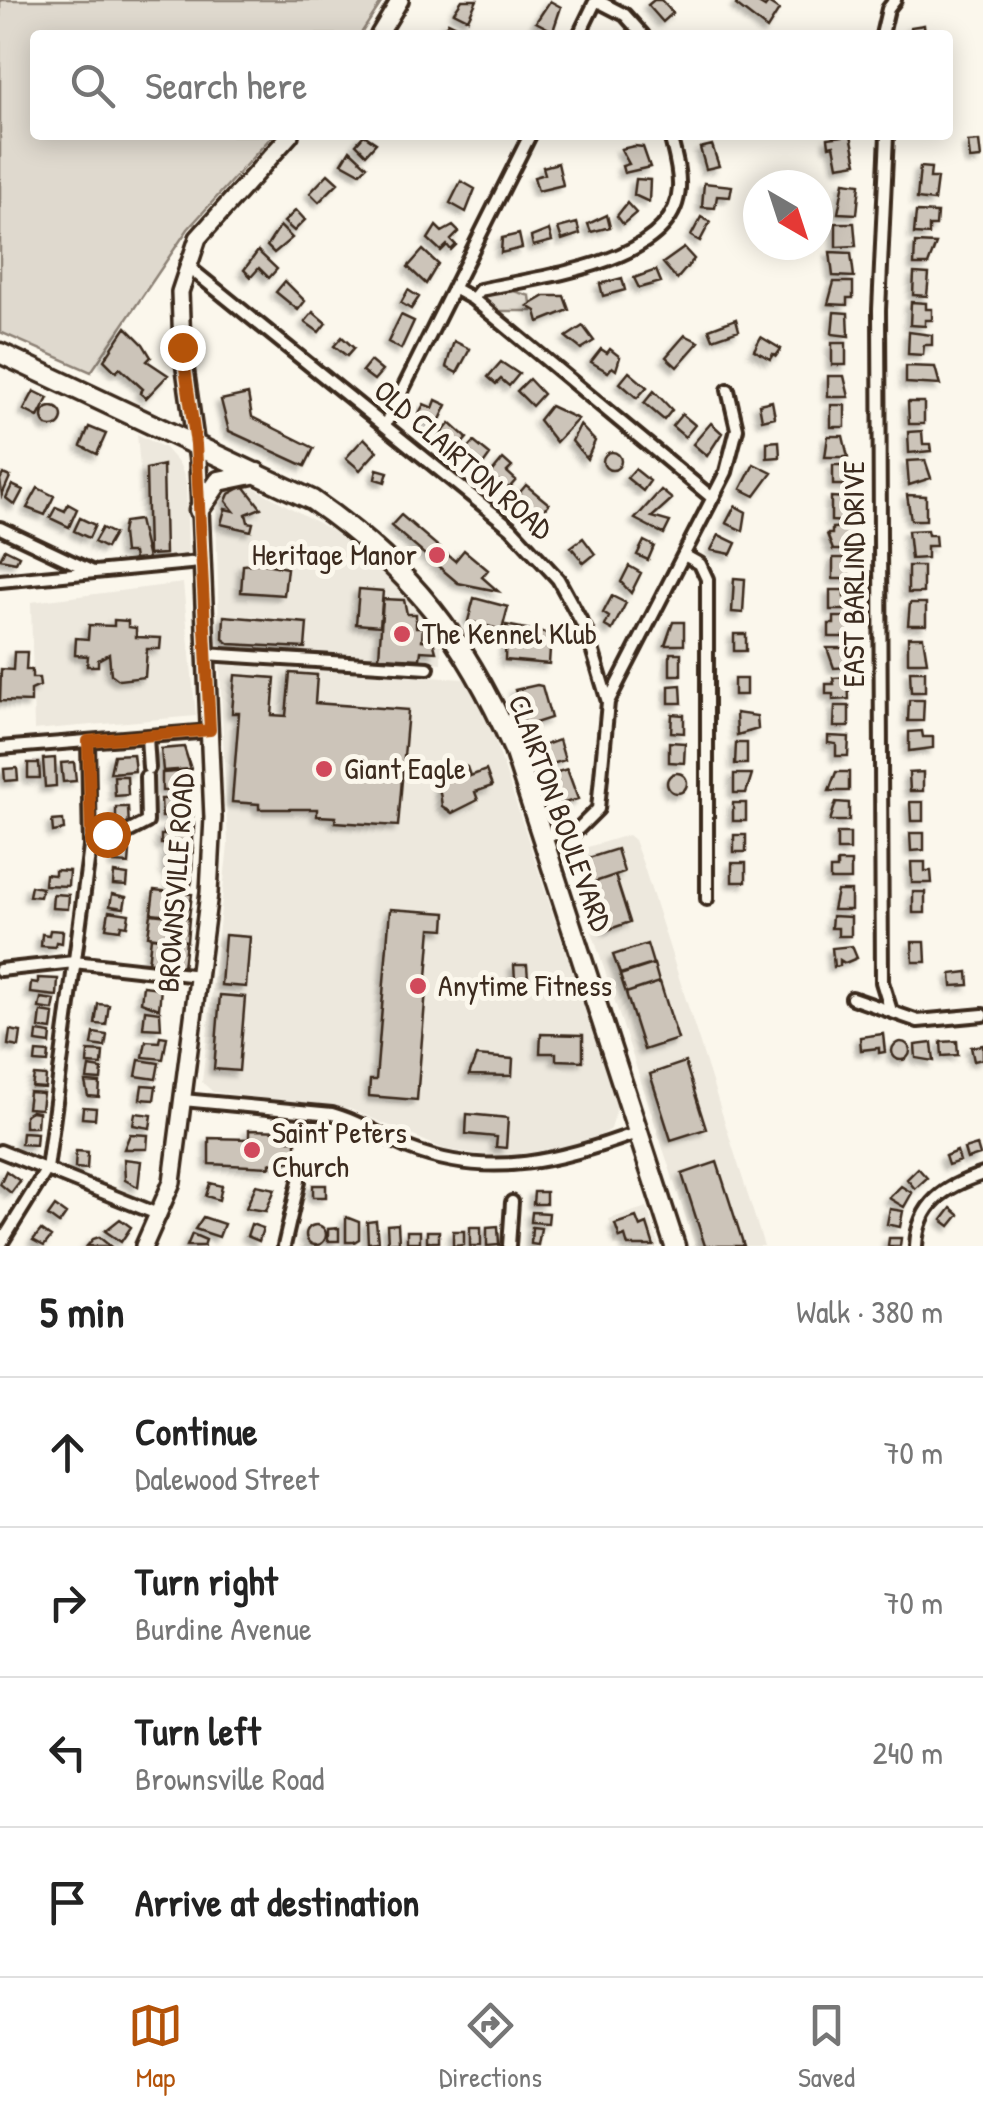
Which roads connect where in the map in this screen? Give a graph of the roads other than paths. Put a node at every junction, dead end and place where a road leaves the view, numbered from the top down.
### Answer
1 (400, 0) edge
2 (596, 0) edge
3 (895, 0) edge
4 (382, 30) edge
5 (581, 30) edge
6 (639, 30) edge
7 (884, 30) edge
8 (285, 140) edge
9 (528, 140) edge
10 (671, 140) edge
11 (888, 140) edge
12 (186, 265) junction
13 (455, 289) junction
14 (473, 299) junction
15 (0, 352) edge
16 (728, 390) dead end
17 (386, 425) junction
18 (196, 444) junction
19 (258, 472) junction
20 (710, 496) junction
21 (199, 510) junction
22 (0, 528) edge
23 (684, 555) junction
24 (200, 562) junction
25 (94, 572) junction
26 (0, 581) edge
27 (205, 654) junction
28 (428, 668) dead end
29 (608, 702) junction
30 (210, 730) junction
31 (147, 737) junction
32 (88, 741) junction
33 (0, 748) edge
34 (91, 834) junction
35 (543, 836) junction
36 (707, 898) dead end
37 (74, 962) junction
38 (0, 970) edge
39 (200, 976) junction
40 (852, 998) dead end
41 (891, 1011) junction
42 (983, 1015) edge
43 (183, 1100) junction
44 (639, 1132) junction
45 (0, 1152) edge
46 (47, 1169) junction
47 (983, 1174) edge
48 (298, 1180) dead end
49 (512, 1202) dead end
50 (161, 1215) junction
51 (0, 1245) edge
52 (144, 1246) edge
53 (284, 1246) edge
54 (509, 1246) edge
55 (675, 1246) edge
56 (916, 1246) edge

1 - 4 main road
2 - 5 street
2 - 6 street
3 - 7 street
8 - 12 main road, BROWNSVILLE ROAD
9 - 13 street
10 - 14 street
11 - 41 street, EAST BARLIND DRIVE
12 - 17 street, OLD CLAIRTON ROAD
12 - 18 main road, BROWNSVILLE ROAD
13 - 14 street
13 - 17 street
14 - 20 street
15 - 18 highway, CLAIRTON BOULEVARD
16 - 20 street
17 - 29 street, OLD CLAIRTON ROAD
18 - 19 highway, CLAIRTON BOULEVARD
18 - 21 main road, BROWNSVILLE ROAD
19 - 21 highway
19 - 35 highway, CLAIRTON BOULEVARD
20 - 23 street
21 - 24 main road, BROWNSVILLE ROAD
22 - 25 street
23 - 29 street
23 - 36 street
24 - 25 street
24 - 27 main road, BROWNSVILLE ROAD
25 - 26 street
27 - 28 street
27 - 30 main road, BROWNSVILLE ROAD
29 - 35 street, OLD CLAIRTON ROAD
30 - 31 street
30 - 39 main road, BROWNSVILLE ROAD
31 - 32 street
31 - 34 street
32 - 33 street
32 - 34 street
34 - 37 street
35 - 44 highway, CLAIRTON BOULEVARD
37 - 38 street
37 - 39 street
37 - 46 street
39 - 43 main road, BROWNSVILLE ROAD
40 - 41 street
41 - 42 street
43 - 44 street
43 - 50 main road, BROWNSVILLE ROAD
44 - 55 highway, CLAIRTON BOULEVARD
45 - 46 street
46 - 50 street
46 - 51 street
47 - 56 street
48 - 53 street
49 - 54 street
50 - 52 main road, BROWNSVILLE ROAD

